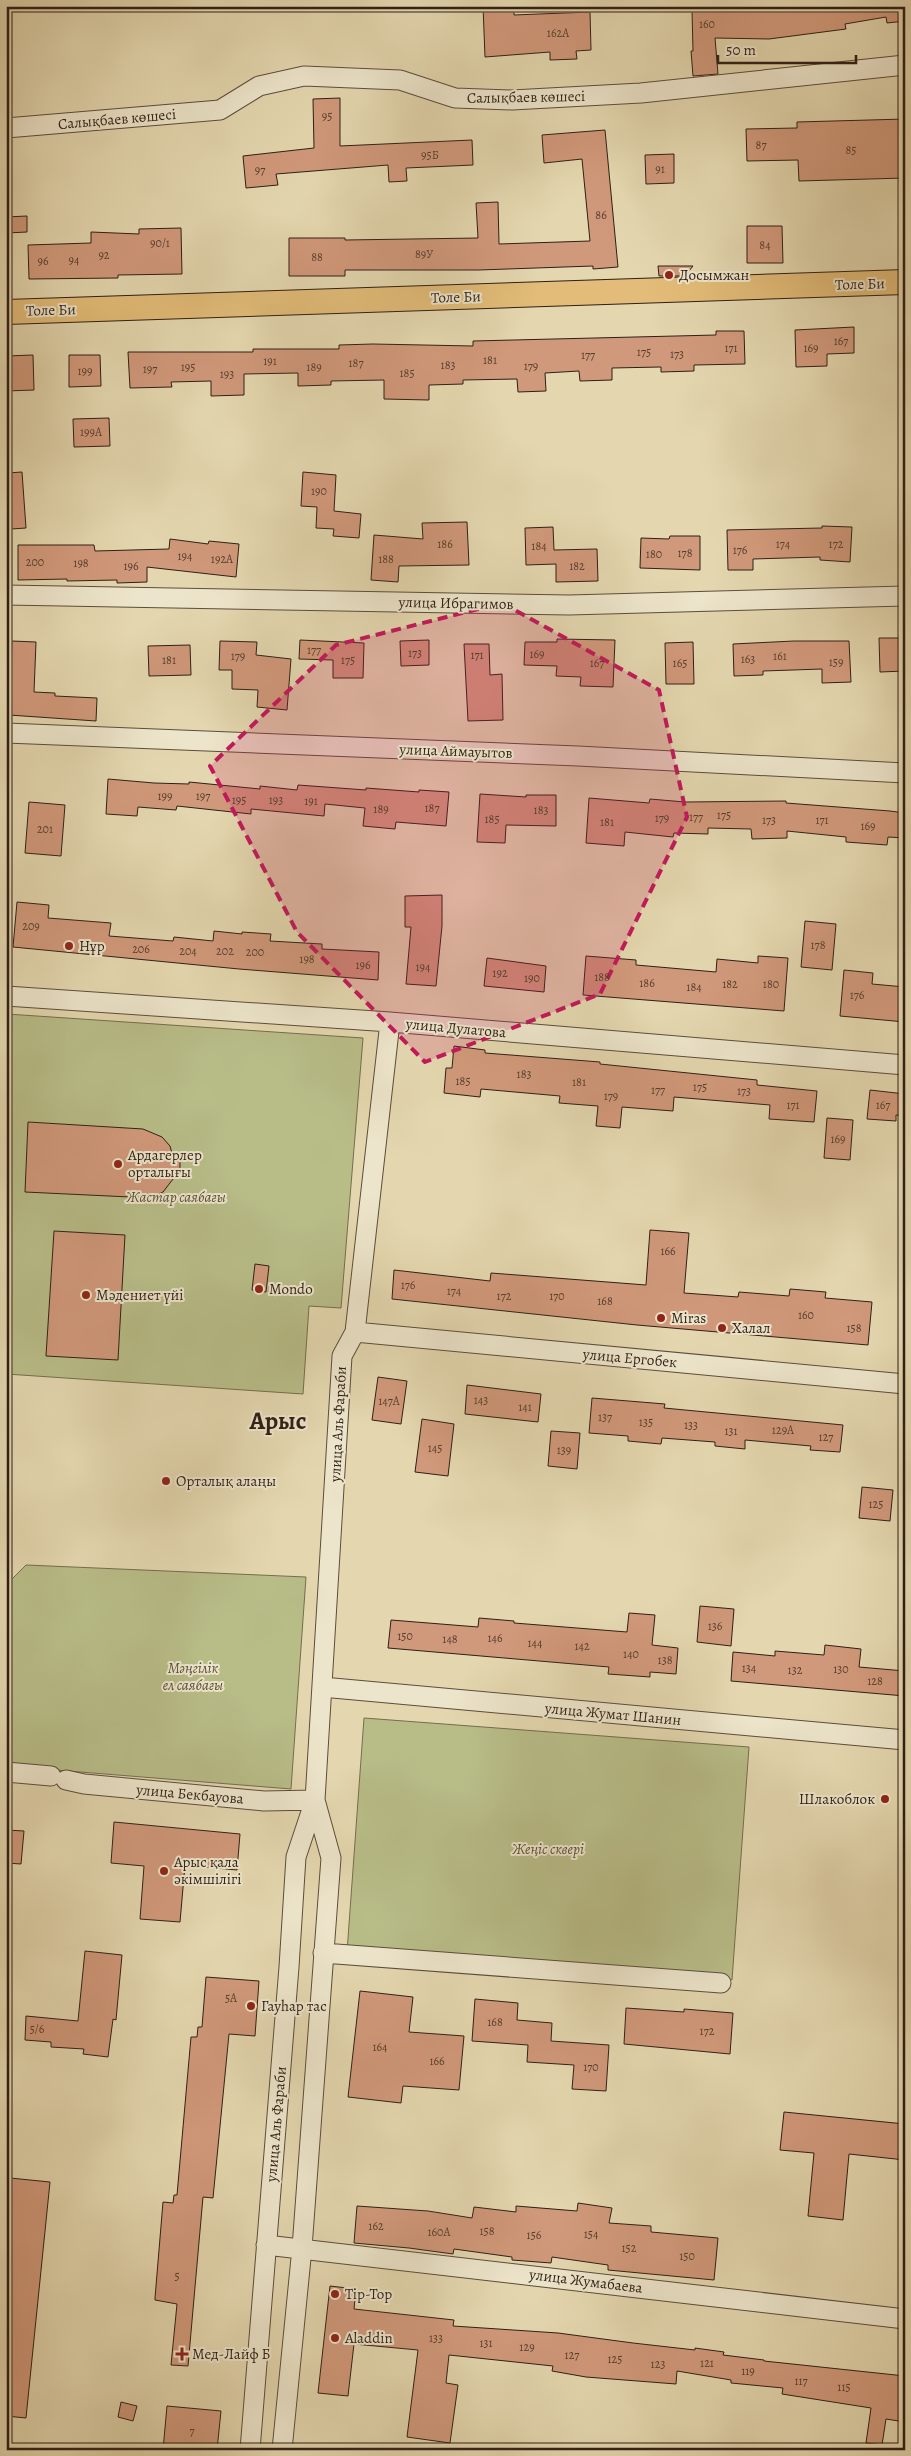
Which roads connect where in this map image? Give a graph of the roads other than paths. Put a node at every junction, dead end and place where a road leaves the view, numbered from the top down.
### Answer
1 (905, 65) edge
2 (6, 128) edge
3 (905, 282) edge
4 (6, 312) edge
5 (6, 595) edge
6 (905, 596) edge
7 (6, 733) edge
8 (905, 773) edge
9 (6, 996) edge
10 (390, 1022) junction
11 (905, 1065) edge
12 (355, 1332) junction
13 (905, 1384) edge
14 (322, 1687) junction
15 (905, 1740) edge
16 (6, 1772) edge
17 (315, 1800) junction
18 (323, 1952) junction
19 (721, 1983) dead end
20 (266, 2245) junction
21 (302, 2248) junction
22 (905, 2319) edge
23 (250, 2450) edge
24 (282, 2450) edge

1 - 2 street, Салықбаев көшесі
3 - 4 main road, Толе Би
5 - 6 street, улица Ибрагимов
7 - 8 street, улица Аймауытов
9 - 10 street, улица Дулатова
10 - 11 street, улица Дулатова
10 - 12 street, улица Аль Фараби
12 - 13 street, улица Ергобек
12 - 14 street, улица Аль Фараби
14 - 15 street, улица Жумат Шанин
14 - 17 street, улица Аль Фараби
16 - 17 street, улица Бекбауова
17 - 18 street, улица Аль Фараби
17 - 20 street, улица Аль Фараби
18 - 19 street
18 - 21 street, улица Аль Фараби
20 - 21 street, улица Жумабаева
20 - 23 street, улица Аль Фараби
21 - 22 street, улица Жумабаева
21 - 24 street, улица Аль Фараби

